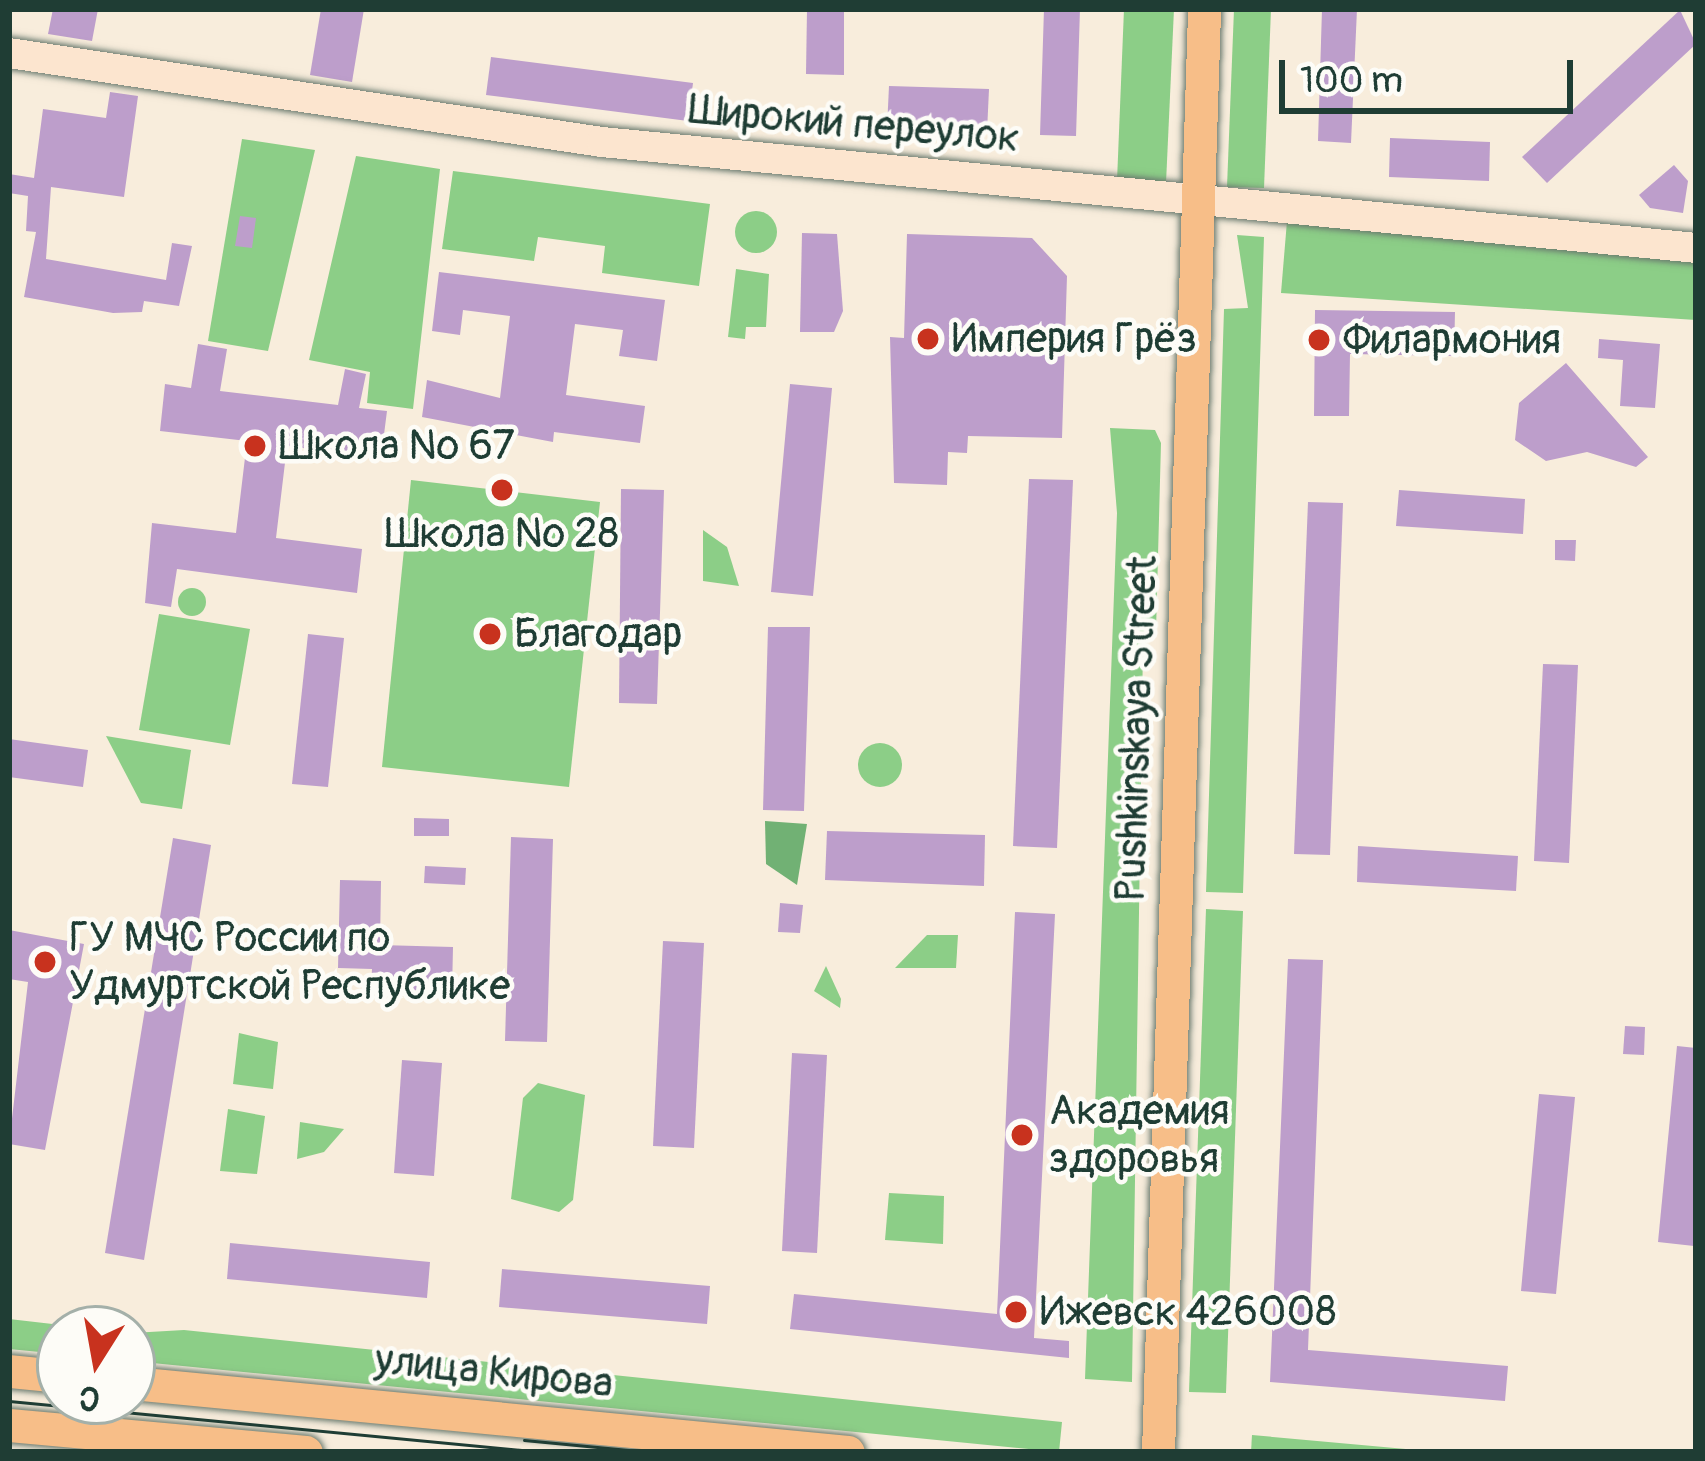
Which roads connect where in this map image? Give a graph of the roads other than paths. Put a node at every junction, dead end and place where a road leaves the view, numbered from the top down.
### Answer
1 (1204, 9) edge
2 (9, 53) edge
3 (1195, 201) junction
4 (1696, 248) edge
5 (156, 1385) edge
6 (9, 1425) edge
7 (738, 1447) edge
8 (306, 1452) edge
9 (848, 1452) edge
10 (1158, 1452) edge

1 - 3 main road, Pushkinskaya Street
2 - 3 street, Широкий переулок
3 - 4 street, Широкий переулок
3 - 10 main road, Pushkinskaya Street
5 - 7 main road, улица Кирова
6 - 8 main road
7 - 9 main road, улица Кирова

